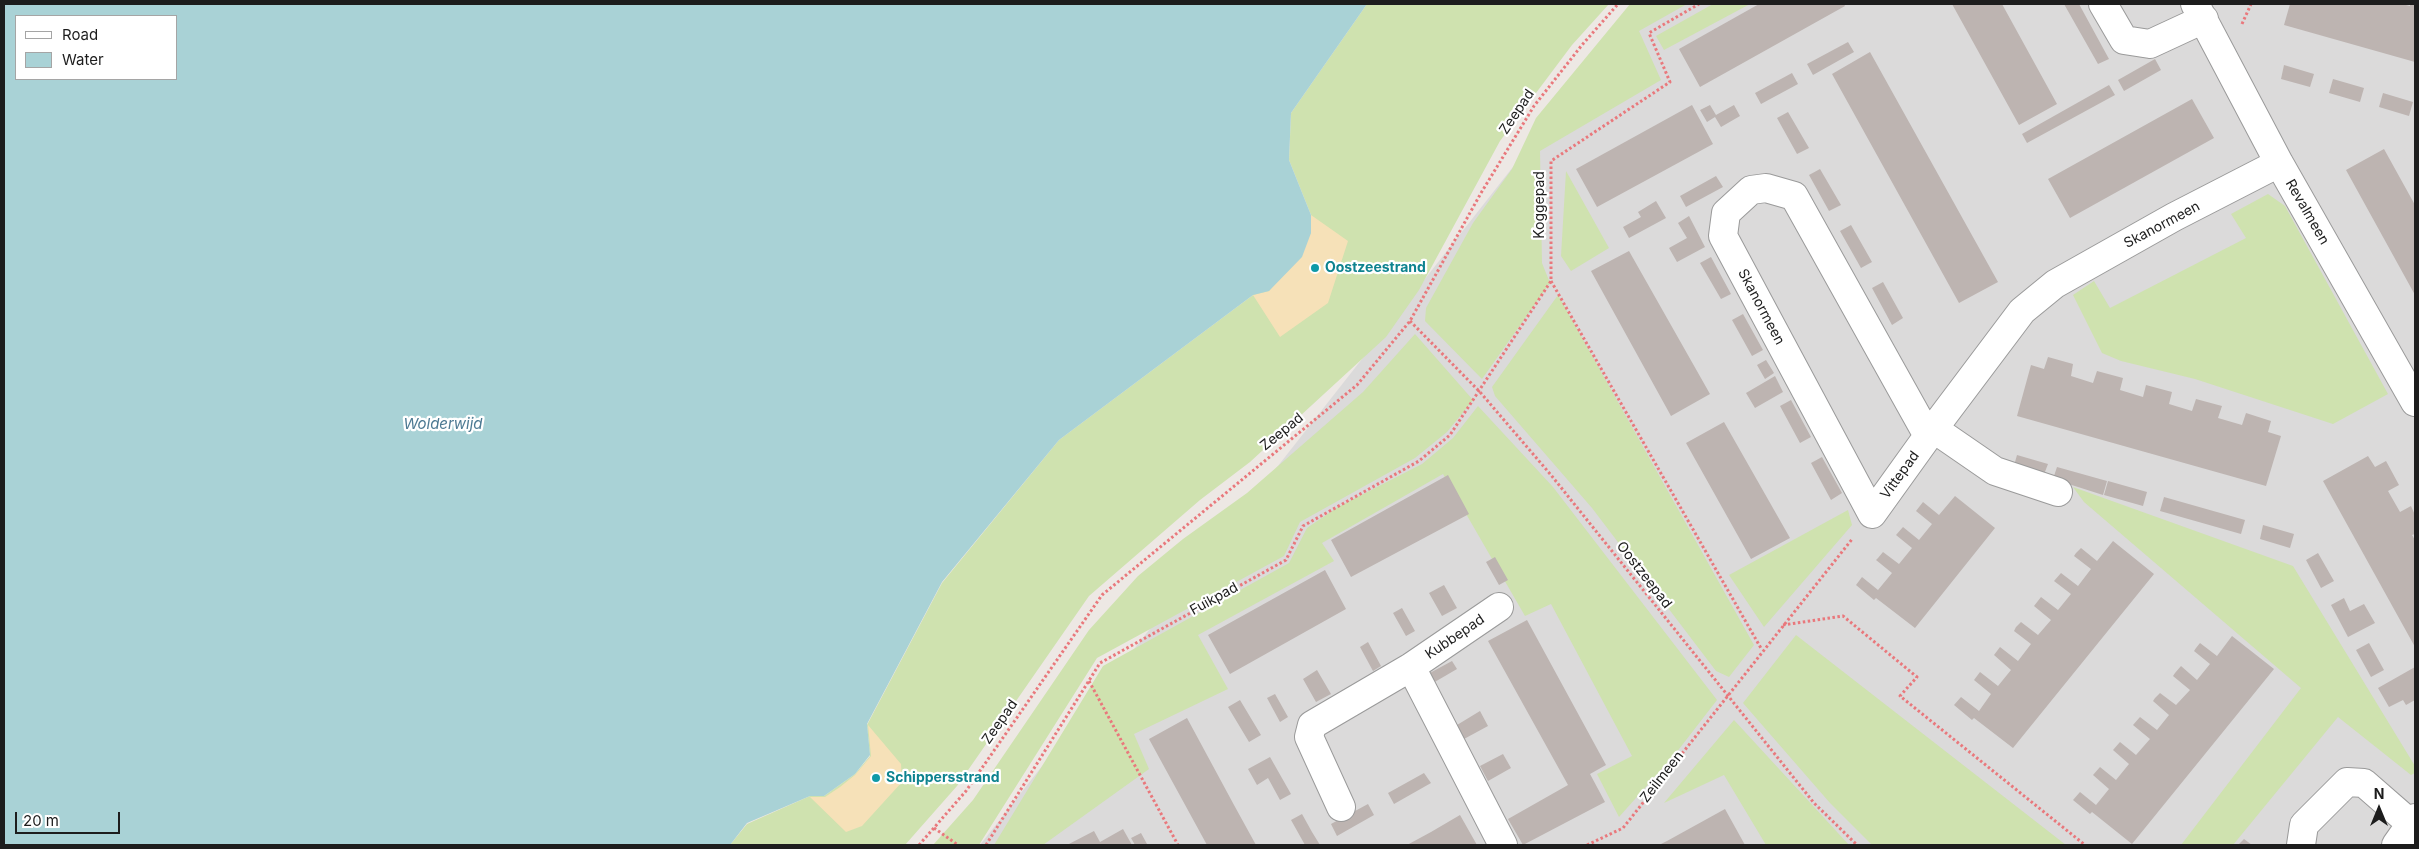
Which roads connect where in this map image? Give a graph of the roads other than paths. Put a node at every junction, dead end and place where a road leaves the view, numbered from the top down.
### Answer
1 (2103, 4) edge
2 (2199, 11) edge
3 (2279, 163) junction
4 (2415, 402) edge
5 (1931, 432) junction
6 (2058, 492) dead end
7 (1872, 514) joint
8 (1499, 607) dead end
9 (1410, 668) junction
10 (1341, 807) dead end
11 (2407, 829) edge
12 (1503, 845) edge
13 (2301, 845) edge

1 - 2 street, Revalmeen
2 - 3 street, Revalmeen
3 - 4 street, Revalmeen
3 - 5 street, Skanormeen
5 - 6 street, Skanormeen
5 - 7 street, Vittepad
5 - 7 street, Skanormeen
8 - 9 street, Kubbepad
9 - 10 street
9 - 12 street
11 - 13 street

